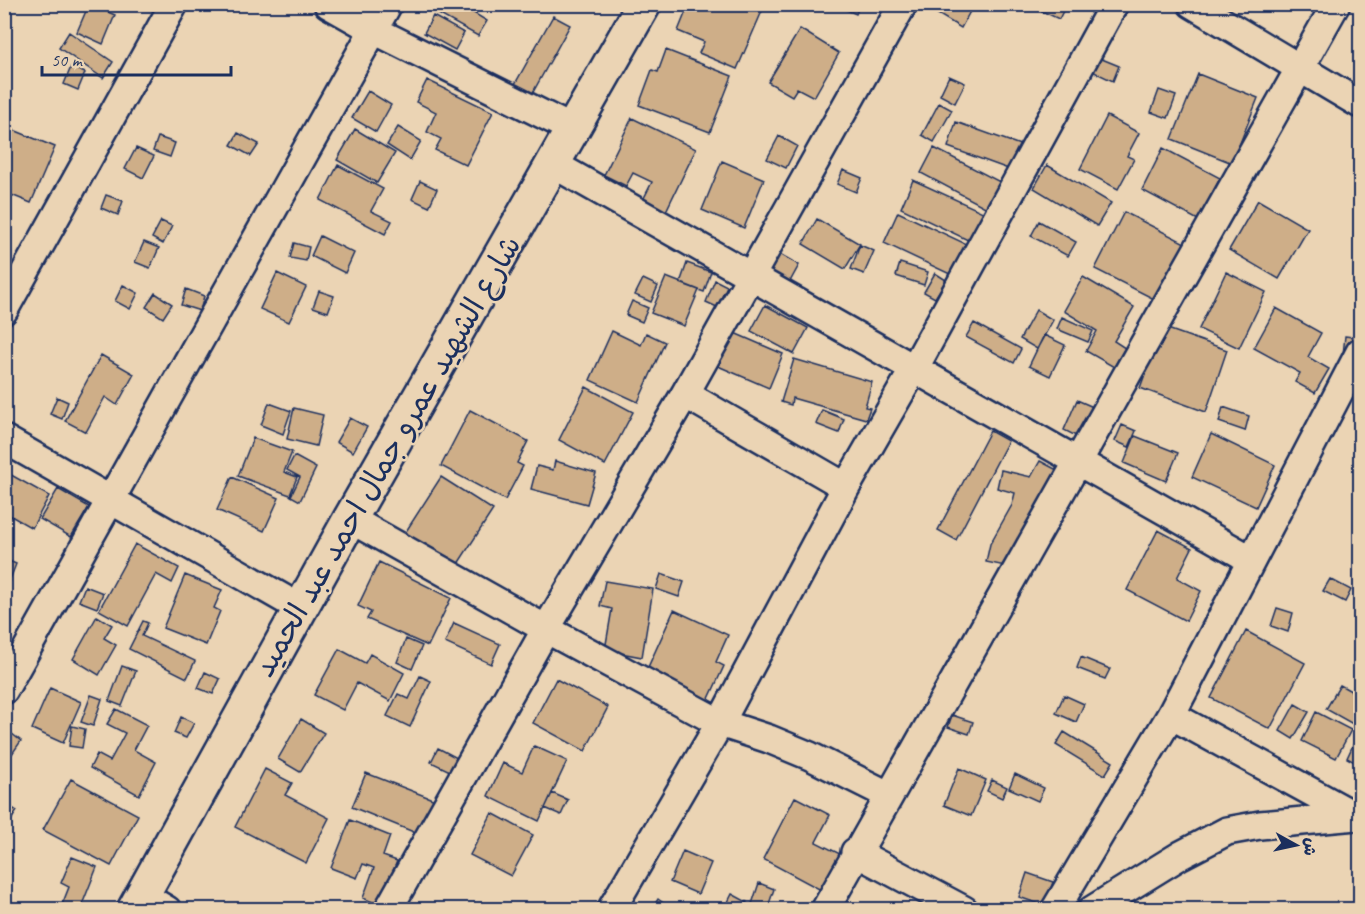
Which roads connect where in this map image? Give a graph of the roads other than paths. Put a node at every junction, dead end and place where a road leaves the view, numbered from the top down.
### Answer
1 (174, 4) edge
2 (328, 4) edge
3 (388, 4) edge
4 (644, 4) edge
5 (903, 4) edge
6 (1114, 4) edge
7 (1192, 4) edge
8 (1336, 4) edge
9 (374, 30) junction
10 (1299, 69) junction
11 (1360, 104) edge
12 (572, 129) junction
13 (553, 165) junction
14 (751, 278) junction
15 (4, 310) edge
16 (1360, 352) edge
17 (914, 369) junction
18 (686, 394) junction
19 (4, 439) edge
20 (1076, 462) junction
21 (846, 487) junction
22 (112, 499) junction
23 (350, 519) junction
24 (1250, 559) junction
25 (300, 608) junction
26 (546, 629) junction
27 (4, 690) edge
28 (1171, 715) junction
29 (720, 723) junction
30 (888, 795) junction
31 (1359, 814) edge
32 (855, 852) junction
33 (148, 905) edge
34 (388, 909) edge
35 (611, 909) edge
36 (825, 909) edge
37 (964, 909) edge
38 (1055, 909) edge
39 (1092, 909) edge

1 - 15 street
2 - 9 street
3 - 9 street
4 - 12 street, شارع الشهيد عمرو جمال احمد عبد الحميد
5 - 14 street
6 - 17 street
7 - 10 street
8 - 10 street
9 - 12 street
9 - 22 street
10 - 11 street
10 - 20 street
12 - 13 street, شارع الشهيد عمرو جمال احمد عبد الحميد
13 - 14 street
13 - 23 street, شارع الشهيد عمرو جمال احمد عبد الحميد
14 - 17 street
14 - 18 street
16 - 24 street
17 - 20 street
17 - 21 street
18 - 21 street
18 - 26 street
19 - 22 street
20 - 24 street
20 - 30 street
21 - 29 street
22 - 25 street
22 - 27 street
23 - 25 street, شارع الشهيد عمرو جمال احمد عبد الحميد
23 - 26 street
24 - 28 street
25 - 33 street, شارع الشهيد عمرو جمال احمد عبد الحميد
26 - 29 street
26 - 34 street
28 - 31 street
28 - 38 street
29 - 30 street
29 - 35 street
30 - 32 street
31 - 39 street
32 - 36 street
32 - 37 street

